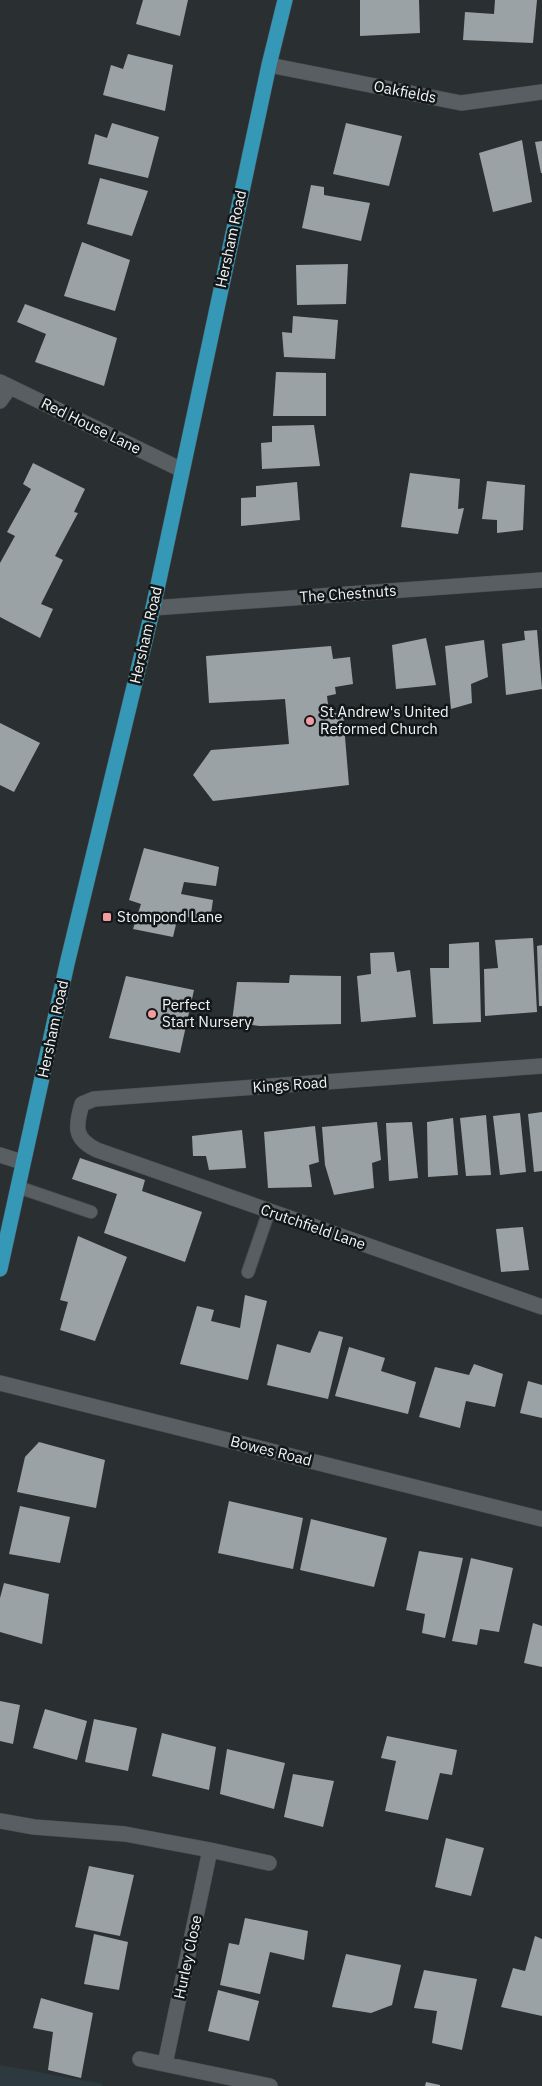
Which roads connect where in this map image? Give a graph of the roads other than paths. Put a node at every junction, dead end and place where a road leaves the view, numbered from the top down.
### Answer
1 (285, 0) edge
2 (269, 65) junction
3 (542, 92) edge
4 (5, 384) edge
5 (0, 401) edge
6 (182, 470) junction
7 (542, 580) edge
8 (153, 608) junction
9 (542, 1066) edge
10 (85, 1144) joint
11 (0, 1155) edge
12 (22, 1162) junction
13 (18, 1187) junction
14 (269, 1211) junction
15 (91, 1212) dead end
16 (0, 1269) edge
17 (248, 1272) dead end
18 (542, 1307) edge
19 (0, 1383) edge
20 (542, 1519) edge
21 (0, 1821) edge
22 (210, 1850) junction
23 (269, 1863) dead end
24 (140, 2059) dead end
25 (165, 2064) junction
26 (270, 2086) edge

1 - 2 main road, Hersham Road
2 - 3 street, Oakfields
2 - 6 main road, Hersham Road
4 - 5 street
4 - 6 street, Red House Lane
6 - 8 main road, Hersham Road
7 - 8 street, The Chestnuts
8 - 12 main road, Hersham Road
9 - 10 street, Kings Road
10 - 14 street, Crutchfield Lane
11 - 12 street
12 - 13 main road, Hersham Road
13 - 15 lane
13 - 16 main road, Hersham Road
14 - 17 lane
14 - 18 street, Crutchfield Lane
19 - 20 street, Bowes Road
21 - 22 street
22 - 23 street
22 - 25 street, Hurley Close
24 - 25 street
25 - 26 street

